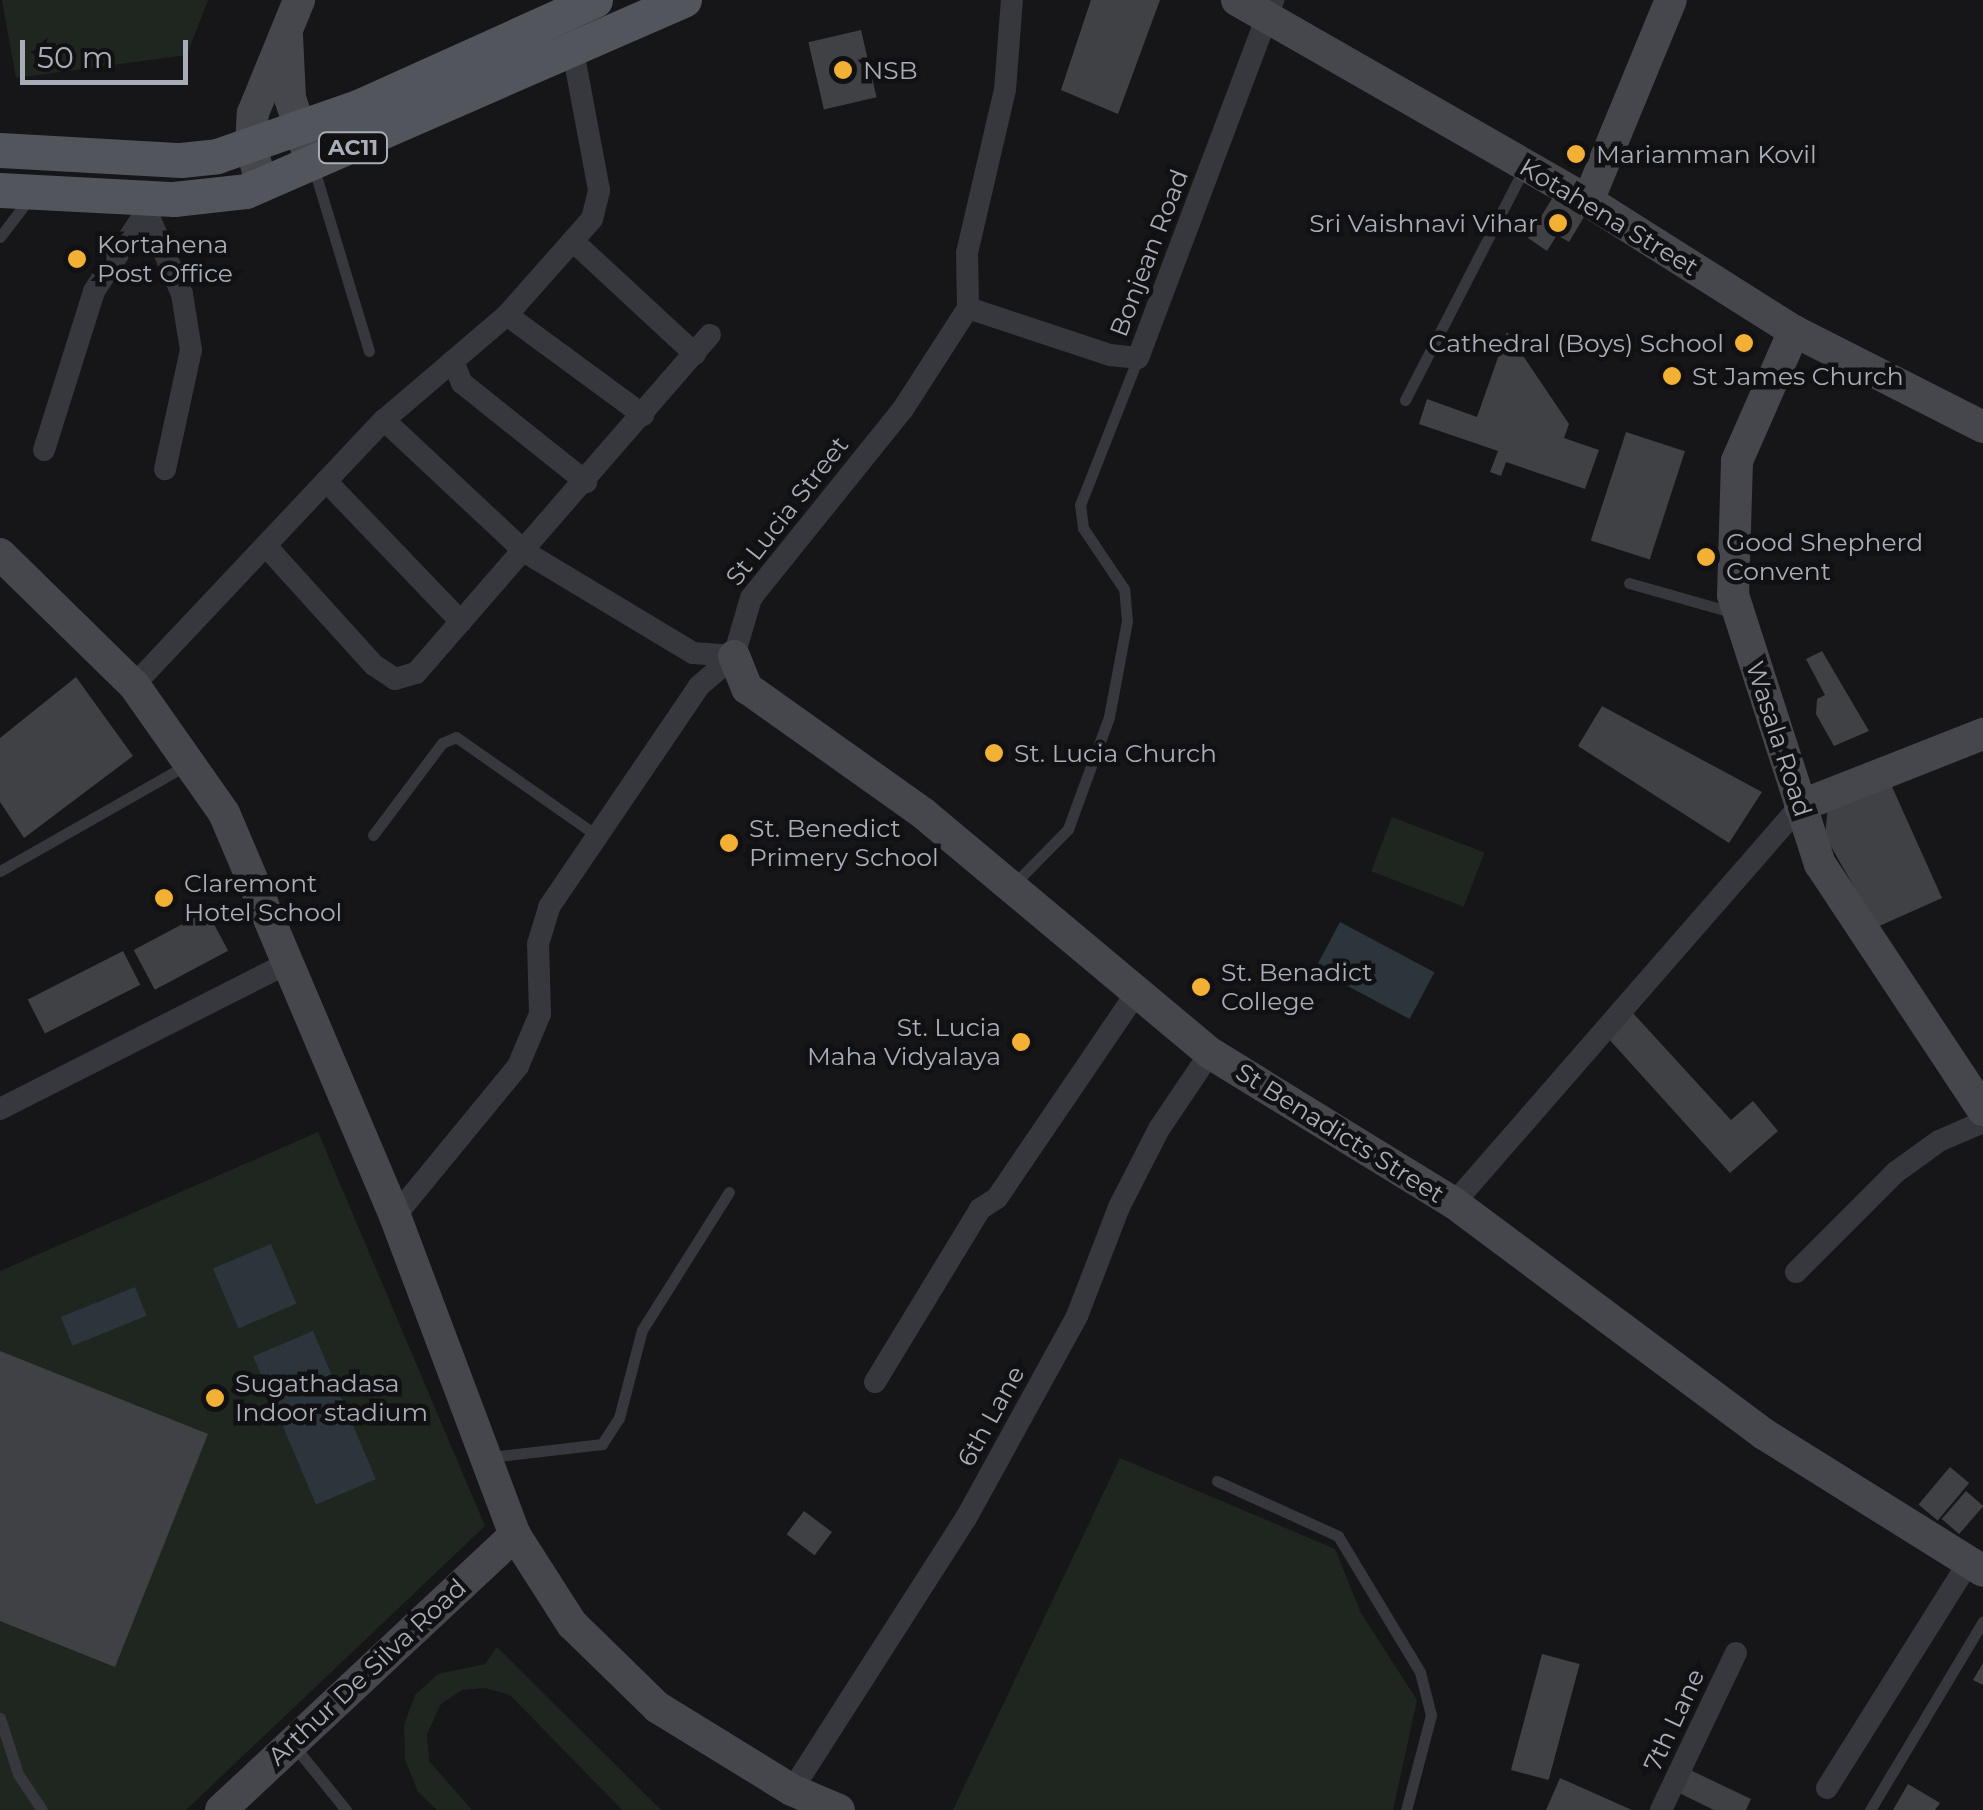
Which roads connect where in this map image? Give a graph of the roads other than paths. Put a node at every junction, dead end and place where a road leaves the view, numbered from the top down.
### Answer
1 (298, 0) edge
2 (595, 0) edge
3 (684, 0) edge
4 (1012, 0) edge
5 (1238, 0) edge
6 (1672, 0) edge
7 (1270, 10) edge
8 (286, 35) junction
9 (573, 50) junction
10 (299, 130) junction
11 (250, 146) junction
12 (0, 150) edge
13 (312, 165) junction
14 (1525, 166) junction
15 (262, 186) junction
16 (17, 190) edge
17 (1588, 201) junction
18 (151, 205) junction
19 (0, 237) edge
20 (574, 242) junction
21 (968, 308) junction
22 (507, 315) junction
23 (1794, 332) junction
24 (369, 351) dead end
25 (1138, 358) junction
26 (453, 360) junction
27 (1405, 400) dead end
28 (643, 415) junction
29 (384, 420) junction
30 (1983, 427) edge
31 (44, 450) dead end
32 (165, 469) dead end
33 (326, 481) junction
34 (586, 482) junction
35 (266, 546) junction
36 (525, 552) junction
37 (0, 554) edge
38 (1629, 583) dead end
39 (1739, 614) junction
40 (461, 622) junction
41 (734, 656) junction
42 (134, 684) junction
43 (1983, 734) edge
44 (192, 762) junction
45 (1800, 806) junction
46 (373, 835) dead end
47 (598, 837) junction
48 (0, 871) edge
49 (1014, 884) junction
50 (288, 963) junction
51 (1137, 992) junction
52 (1210, 1053) junction
53 (0, 1109) edge
54 (1983, 1110) edge
55 (1983, 1122) edge
56 (729, 1192) dead end
57 (1454, 1203) junction
58 (395, 1216) junction
59 (1796, 1272) dead end
60 (875, 1382) dead end
61 (490, 1458) junction
62 (1216, 1481) dead end
63 (515, 1535) junction
64 (1976, 1566) edge
65 (1983, 1621) edge
66 (1736, 1653) dead end
67 (0, 1718) edge
68 (290, 1742) junction
69 (1827, 1788) dead end
70 (792, 1790) junction
71 (42, 1810) edge
72 (220, 1810) edge
73 (346, 1810) edge
74 (839, 1810) edge
75 (1406, 1810) edge
76 (1661, 1810) edge
77 (1870, 1810) edge

1 - 8 street
2 - 10 main road, AC11
3 - 9 main road, AC11
4 - 21 street
5 - 7 street, Kotahena Street
6 - 17 street
7 - 14 street, Kotahena Street
7 - 25 street, Bonjean Road
8 - 10 street
8 - 11 street
9 - 13 main road, AC11
9 - 20 street
10 - 11 main road, AC11
10 - 13 street
11 - 12 main road, AC11
11 - 15 street
13 - 15 main road, AC11
13 - 24 lane
14 - 17 street, Kotahena Street
14 - 27 lane
15 - 18 main road, AC11
16 - 18 main road, AC11
16 - 19 lane
17 - 23 street, Kotahena Street
18 - 31 street
18 - 32 street
20 - 22 street
20 - 28 street
21 - 25 street, Bonjean Road
21 - 41 street, St Lucia Street
22 - 26 street
22 - 28 street
23 - 30 street, Kotahena Street
23 - 39 street, Wasala Road
25 - 49 lane
26 - 29 street
26 - 34 street
28 - 34 street
29 - 33 street
29 - 36 street
33 - 35 street
33 - 40 street
34 - 36 street
35 - 40 street
35 - 42 street
36 - 40 street
36 - 41 street
37 - 42 street
38 - 39 lane
39 - 45 street, Wasala Road
41 - 47 street
41 - 49 street, St Benadicts Street
42 - 44 street
43 - 45 street
44 - 48 lane
44 - 50 street
45 - 54 street, Wasala Road
45 - 57 street
46 - 47 lane
47 - 58 street
49 - 51 street, St Benadicts Street
50 - 53 street
50 - 58 street
51 - 52 street, St Benadicts Street
51 - 60 street
52 - 57 street, St Benadicts Street
52 - 70 street, 6th Lane
55 - 59 street
56 - 61 lane
57 - 64 street, St Benadicts Street
58 - 61 street
61 - 63 street
62 - 75 lane
63 - 68 street, Arthur De Silva Road
63 - 70 street
64 - 69 street
65 - 77 lane
66 - 76 street, 7th Lane
67 - 71 lane
68 - 72 street, Arthur De Silva Road
68 - 73 lane
70 - 74 street

